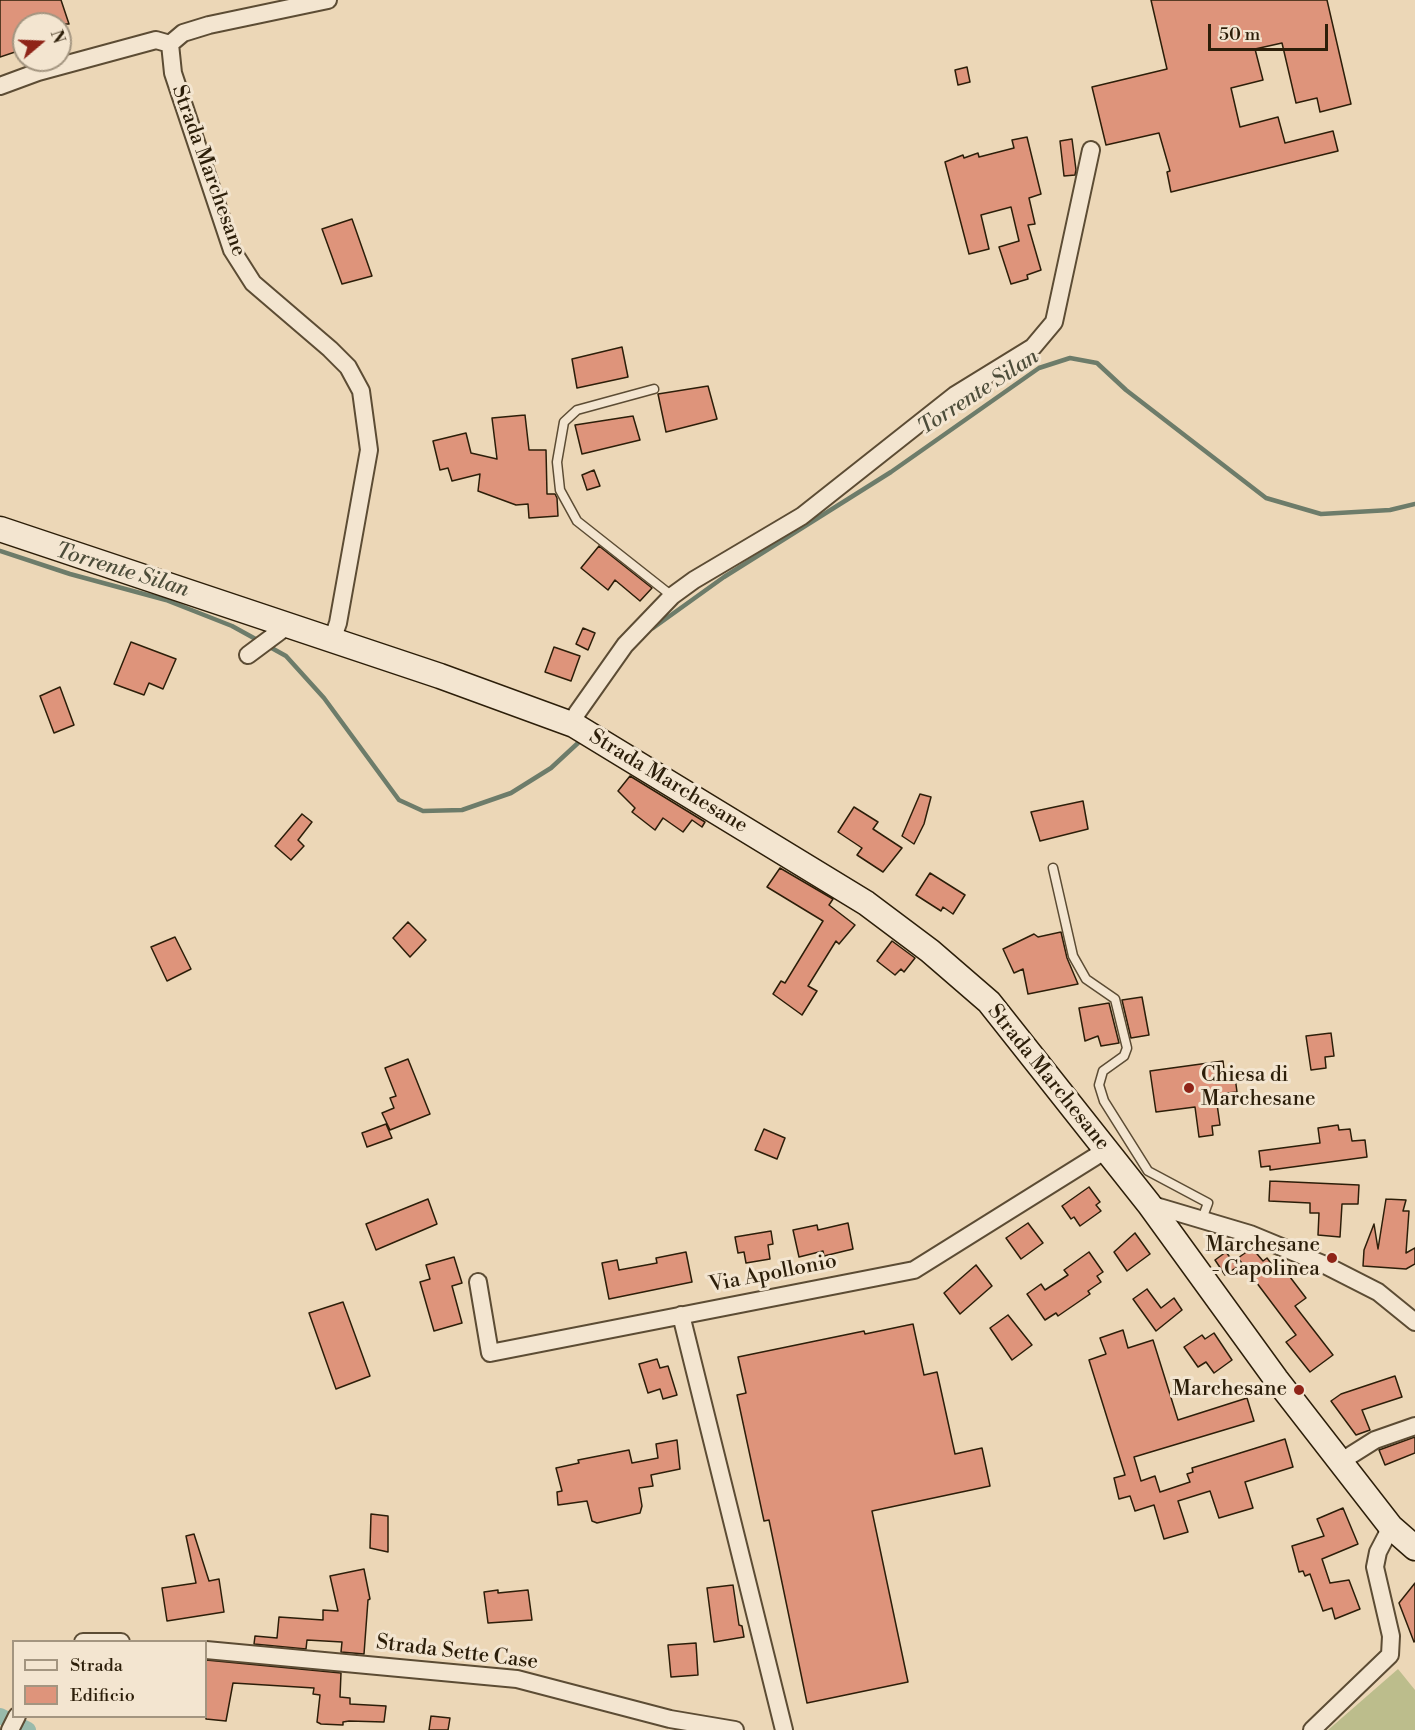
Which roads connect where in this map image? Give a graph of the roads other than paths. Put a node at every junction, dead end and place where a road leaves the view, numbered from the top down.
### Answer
1 (328, 0) edge
2 (170, 44) junction
3 (0, 86) edge
4 (1091, 150) dead end
5 (654, 389) dead end
6 (0, 530) edge
7 (672, 596) junction
8 (287, 626) junction
9 (332, 640) junction
10 (248, 656) dead end
11 (574, 725) junction
12 (1053, 868) dead end
13 (1106, 1150) junction
14 (1149, 1203) junction
15 (1202, 1219) junction
16 (478, 1282) dead end
17 (681, 1315) junction
18 (1415, 1322) edge
19 (1415, 1426) edge
20 (1340, 1462) junction
21 (1390, 1527) junction
22 (1415, 1548) edge
23 (207, 1650) edge
24 (735, 1730) edge
25 (784, 1730) edge
26 (1312, 1730) edge

1 - 2 street
2 - 3 street
2 - 9 street, Strada Marchesane
4 - 7 street, Strada Marchesane
5 - 7 lane
6 - 8 main road, Strada Marchesane
7 - 11 street, Strada Marchesane
8 - 9 main road, Strada Marchesane
8 - 10 street
9 - 11 main road, Strada Marchesane
11 - 13 main road, Strada Marchesane
12 - 15 lane
13 - 14 main road, Strada Marchesane
13 - 17 street, Via Apollonio
14 - 15 street
14 - 20 main road, Strada Marchesane
15 - 18 street
16 - 17 street, Via Apollonio
17 - 25 street
19 - 20 street
20 - 21 main road, Strada Marchesane
21 - 22 main road, Strada Marchesane
21 - 26 street
23 - 24 street, Strada Sette Case

